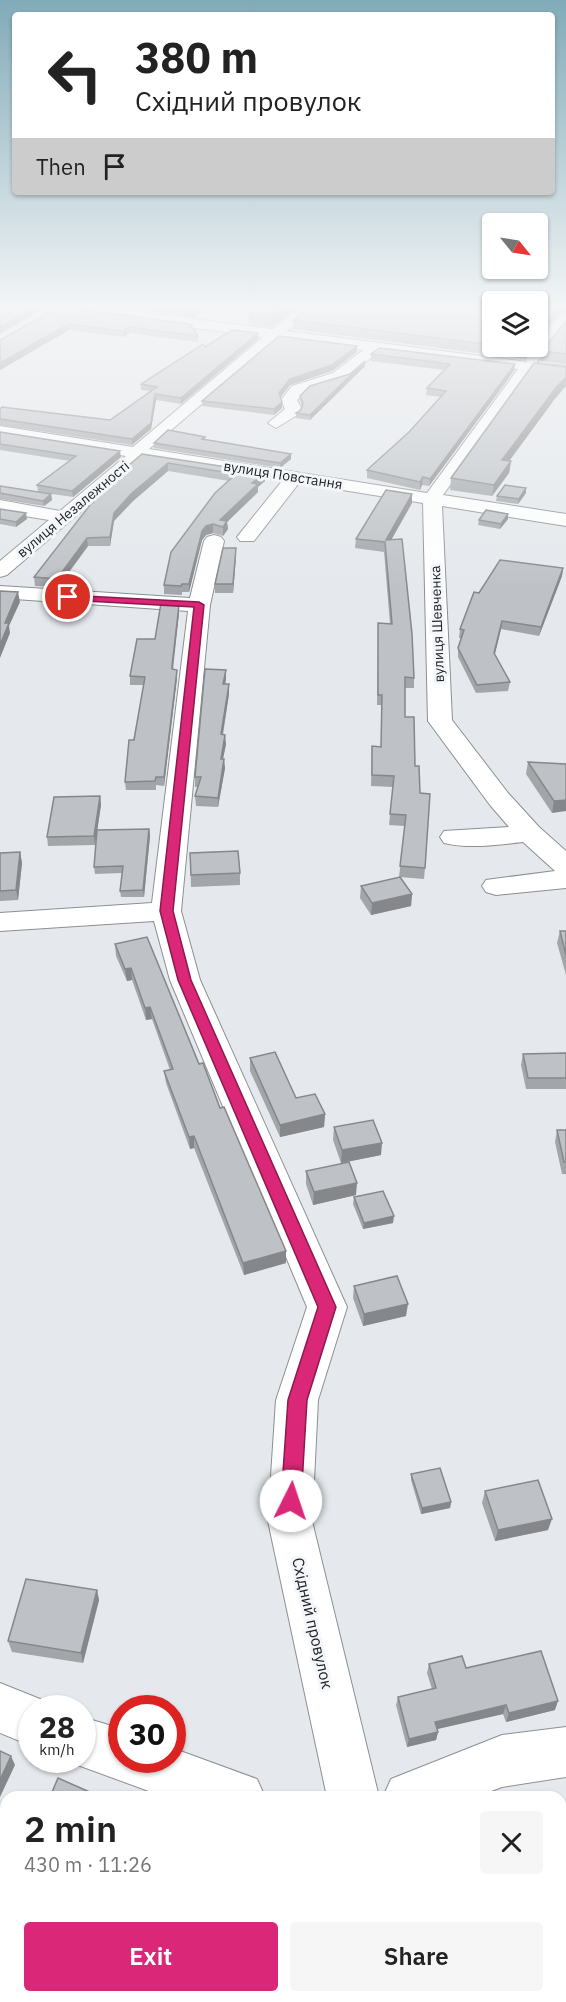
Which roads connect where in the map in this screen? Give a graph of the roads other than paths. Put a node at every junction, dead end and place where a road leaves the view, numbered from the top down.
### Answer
1 (195, 401) edge
2 (290, 401) edge
3 (502, 401) edge
4 (276, 423) dead end
5 (0, 431) edge
6 (137, 453) junction
7 (295, 476) junction
8 (432, 498) junction
9 (0, 506) edge
10 (65, 517) junction
11 (566, 520) edge
12 (247, 537) dead end
13 (214, 540) dead end
14 (0, 571) edge
15 (0, 592) edge
16 (199, 605) junction
17 (529, 833) junction
18 (454, 837) dead end
19 (566, 866) edge
20 (566, 879) edge
21 (496, 886) dead end
22 (166, 911) junction
23 (0, 922) edge
24 (0, 1708) edge
25 (18, 1715) edge
26 (566, 1752) edge
27 (170, 1773) edge
28 (222, 1791) edge
29 (352, 1791) edge
30 (424, 1791) edge

1 - 6 street, вулиця Незалежності
2 - 4 street
3 - 8 street
5 - 6 street, вулиця Повстання
6 - 7 street, вулиця Повстання
6 - 10 street, вулиця Незалежності
7 - 8 street, вулиця Повстання
7 - 12 street
8 - 11 street, вулиця Повстання
8 - 17 street, вулиця Шевченка
9 - 10 street
10 - 14 street, вулиця Незалежності
13 - 16 street, Східний провулок
15 - 16 street
16 - 22 street, Східний провулок
17 - 18 street
17 - 19 street, вулиця Шевченка
20 - 21 street
22 - 23 street
22 - 29 street, Східний провулок
24 - 25 street
26 - 30 street
27 - 28 street

